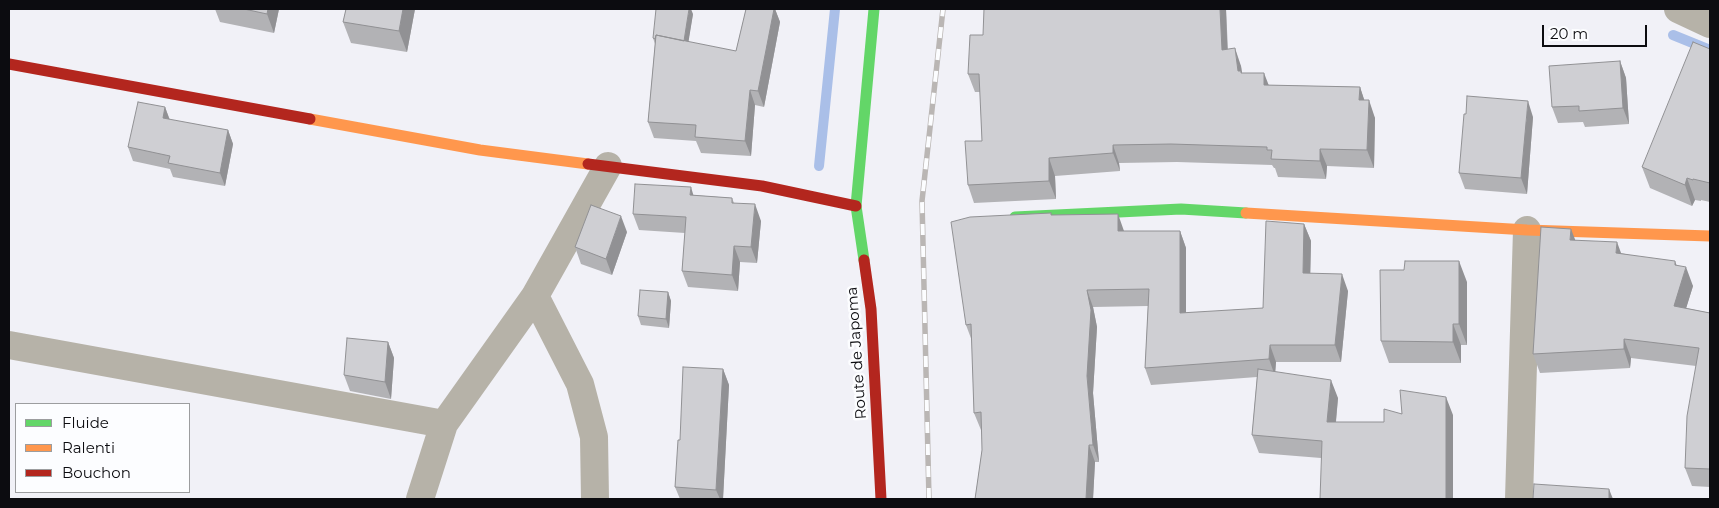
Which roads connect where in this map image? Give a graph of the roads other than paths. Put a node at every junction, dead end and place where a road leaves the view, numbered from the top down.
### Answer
1 (874, 9) edge
2 (1678, 9) edge
3 (1710, 24) edge
4 (9, 64) edge
5 (608, 166) junction
6 (856, 206) junction
7 (1004, 218) edge
8 (1527, 230) junction
9 (1710, 236) edge
10 (536, 296) junction
11 (9, 345) edge
12 (444, 424) junction
13 (420, 499) edge
14 (595, 499) edge
15 (881, 499) edge
16 (1519, 499) edge

1 - 6 street, Route de Japoma
2 - 3 street
4 - 5 street
5 - 6 street
5 - 10 street
6 - 15 street, Route de Japoma
7 - 8 street
8 - 9 street
8 - 16 street
10 - 12 street
10 - 14 street
11 - 12 street
12 - 13 street

